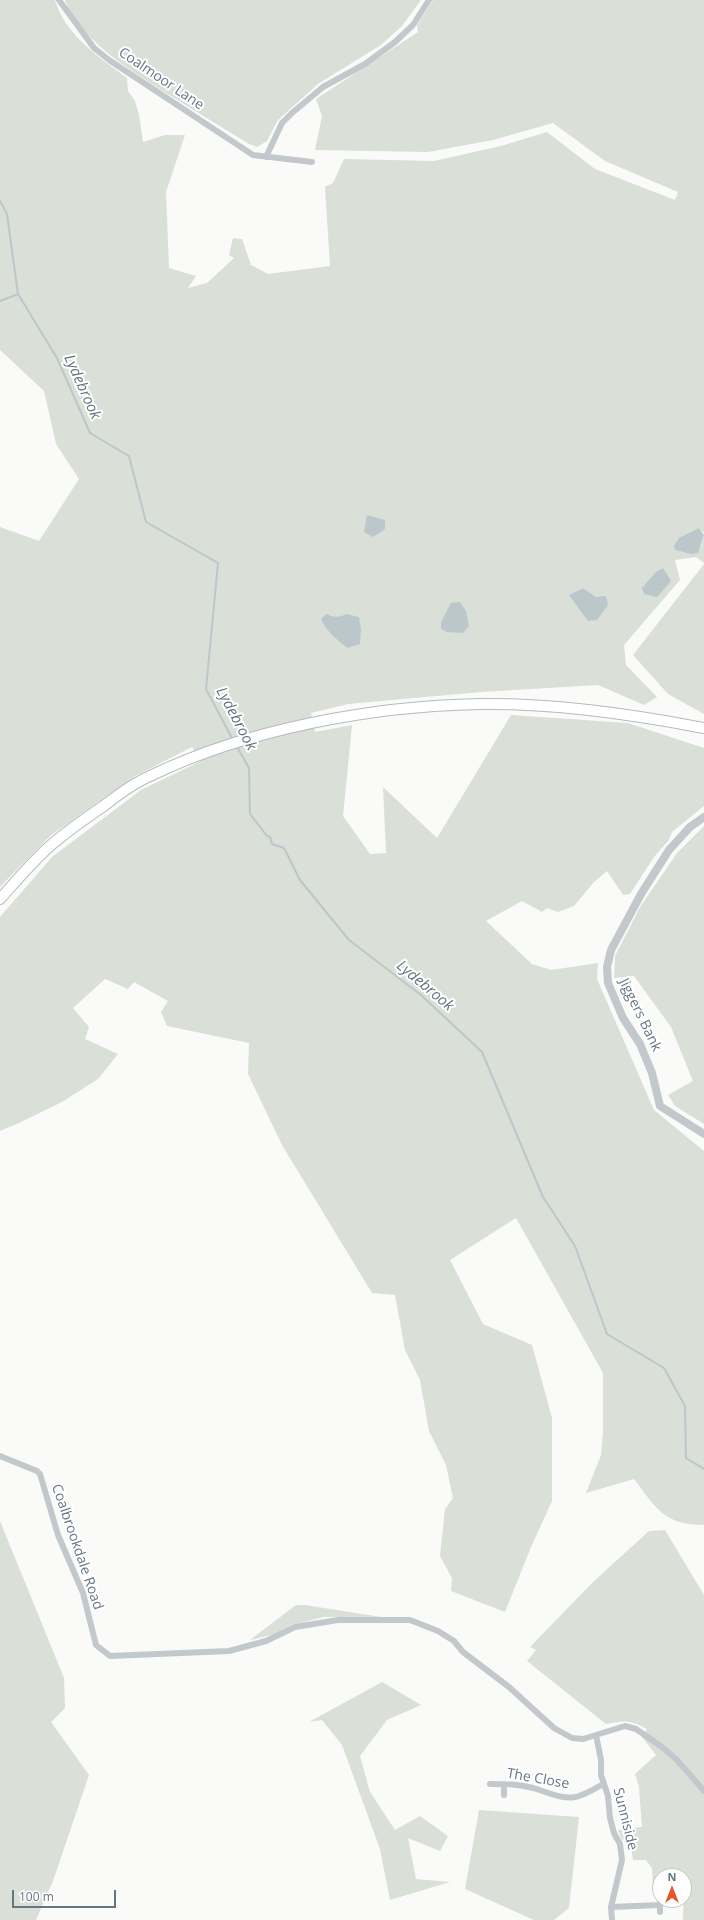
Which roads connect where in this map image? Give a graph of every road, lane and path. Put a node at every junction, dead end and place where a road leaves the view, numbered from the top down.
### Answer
1 (59, 0) edge
2 (429, 0) edge
3 (266, 157) junction
4 (312, 162) dead end
5 (704, 728) edge
6 (704, 817) edge
7 (0, 899) edge
8 (704, 1134) edge
9 (0, 1456) edge
10 (596, 1735) junction
11 (490, 1784) dead end
12 (504, 1784) junction
13 (603, 1784) junction
14 (704, 1791) edge
15 (504, 1795) dead end
16 (652, 1902) edge
17 (611, 1907) junction
18 (660, 1908) edge
19 (660, 1912) dead end
20 (612, 1920) edge

1 - 3 street, Coalmoor Lane
2 - 3 street
3 - 4 street, Coalmoor Lane
5 - 7 main road
6 - 8 street, Jiggers Bank
9 - 10 street, Coalbrookdale Road
10 - 13 street, Sunniside
10 - 14 street, Coalbrookdale Road
11 - 12 street, The Close
12 - 13 street, The Close
12 - 15 street
13 - 17 street, Sunniside
16 - 17 street
17 - 20 street, Sunniside
18 - 19 street

